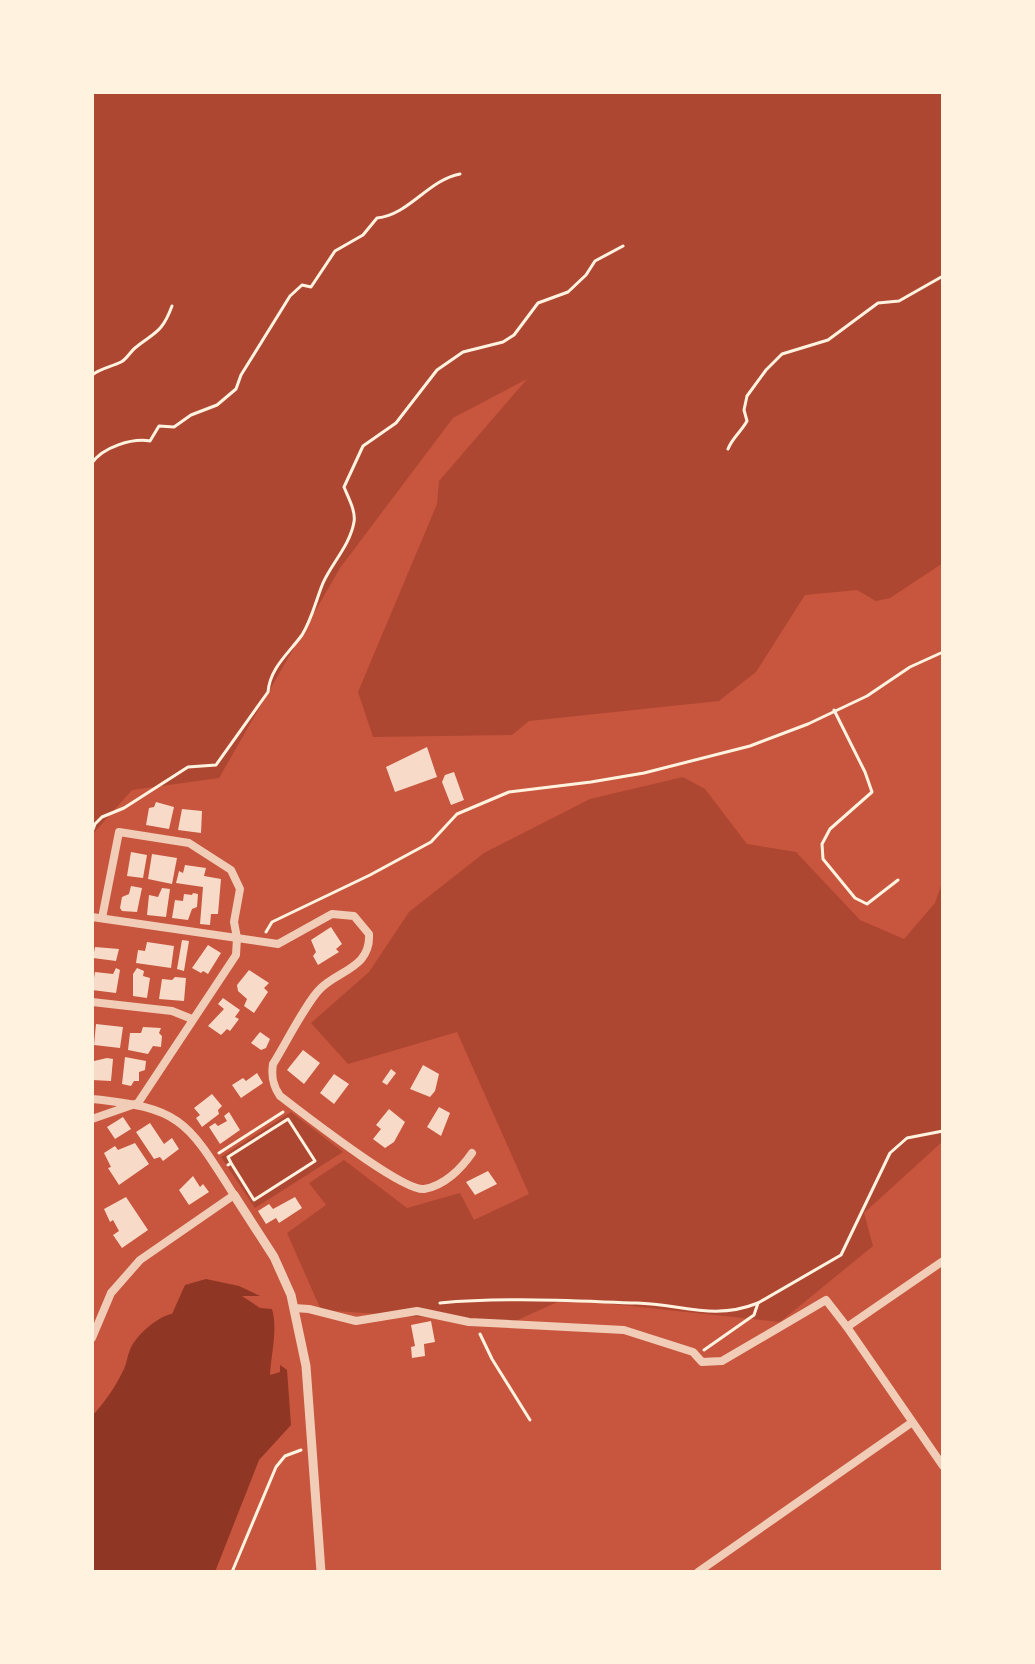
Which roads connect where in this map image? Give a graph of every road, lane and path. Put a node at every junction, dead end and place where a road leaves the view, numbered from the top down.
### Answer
1 (460, 174) dead end
2 (623, 246) dead end
3 (943, 276) edge
4 (172, 306) dead end
5 (92, 375) edge
6 (728, 449) dead end
7 (92, 463) edge
8 (943, 652) edge
9 (834, 710) junction
10 (92, 832) edge
11 (898, 880) dead end
12 (92, 917) edge
13 (102, 918) junction
14 (237, 938) junction
15 (259, 941) junction
16 (92, 1002) edge
17 (192, 1019) junction
18 (92, 1099) edge
19 (138, 1103) junction
20 (293, 1106) junction
21 (92, 1119) edge
22 (943, 1131) edge
23 (472, 1153) dead end
24 (210, 1158) junction
25 (231, 1163) junction
26 (219, 1171) junction
27 (234, 1195) junction
28 (943, 1261) edge
29 (758, 1303) junction
30 (294, 1308) junction
31 (417, 1311) junction
32 (469, 1322) junction
33 (847, 1327) junction
34 (92, 1338) edge
35 (693, 1352) junction
36 (530, 1420) dead end
37 (911, 1423) junction
38 (312, 1447) junction
39 (943, 1466) edge
40 (232, 1572) edge
41 (321, 1572) edge
42 (698, 1572) edge

1 - 7 path
2 - 10 path
3 - 6 path
4 - 5 path
8 - 9 path
9 - 11 path
9 - 15 path
12 - 13 street
13 - 14 street
13 - 14 street
14 - 15 street
14 - 17 street
15 - 20 street
16 - 17 street
17 - 19 street
18 - 19 street
19 - 21 street
19 - 24 street
20 - 23 street
20 - 24 path
22 - 29 path
24 - 26 street
25 - 25 path
25 - 26 path
26 - 27 street
27 - 30 street
27 - 34 street
28 - 33 street
29 - 31 path
29 - 35 path
30 - 31 street
30 - 38 street
31 - 32 street
32 - 35 street
32 - 36 path
33 - 35 street
33 - 37 street
37 - 39 street
37 - 42 street
38 - 40 path
38 - 41 street

